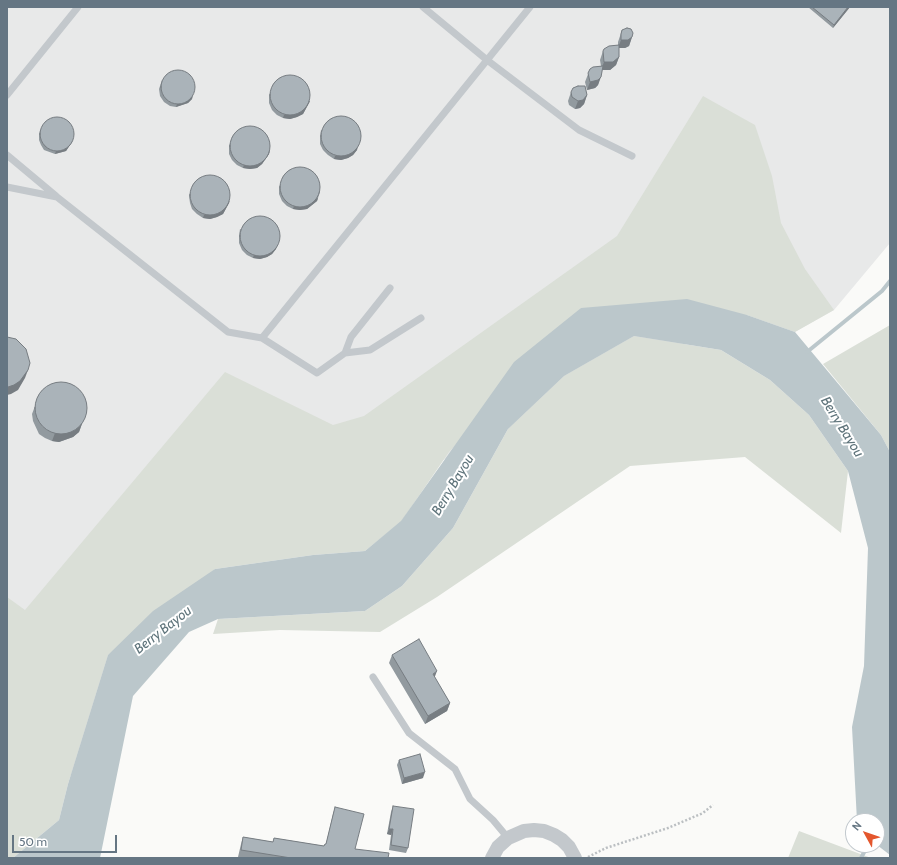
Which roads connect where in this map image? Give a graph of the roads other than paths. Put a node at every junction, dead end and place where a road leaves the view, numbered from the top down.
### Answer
1 (78, 7) edge
2 (423, 7) edge
3 (530, 7) edge
4 (487, 60) junction
5 (7, 96) edge
6 (7, 155) edge
7 (632, 156) dead end
8 (7, 187) edge
9 (57, 197) junction
10 (390, 288) dead end
11 (421, 318) dead end
12 (262, 338) junction
13 (345, 353) junction
14 (373, 677) dead end
15 (508, 838) junction
16 (492, 858) edge
17 (575, 858) edge

1 - 5 lane
2 - 4 lane
3 - 4 lane
4 - 7 lane
4 - 12 lane
6 - 9 lane
8 - 9 lane
9 - 12 lane
10 - 13 lane
11 - 13 lane
12 - 13 lane
14 - 15 lane
15 - 16 street
15 - 17 street

